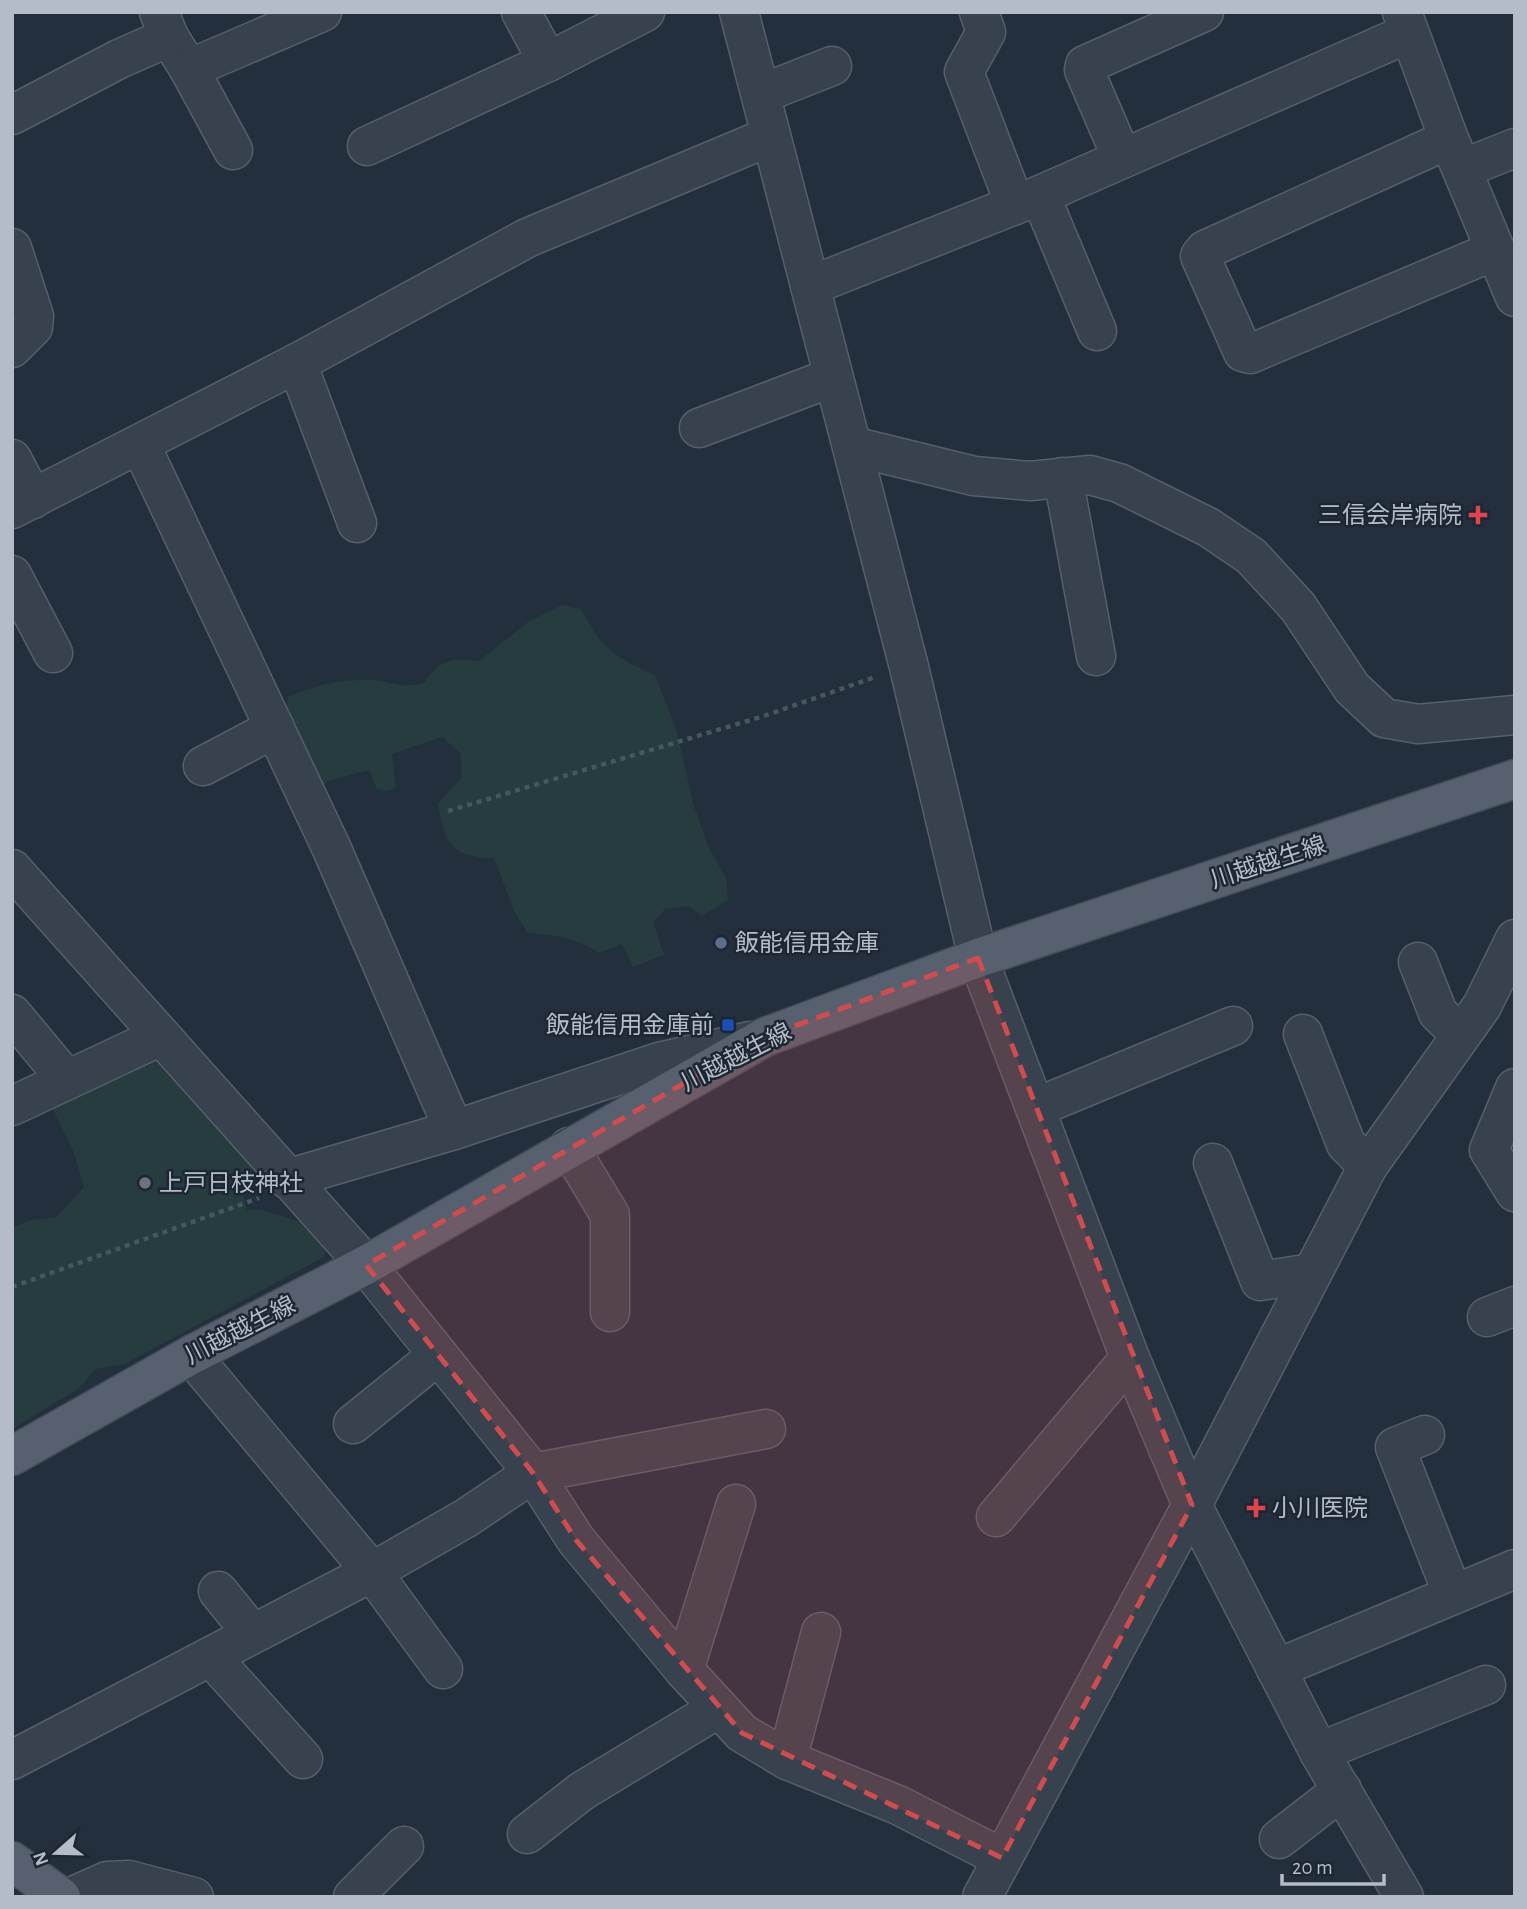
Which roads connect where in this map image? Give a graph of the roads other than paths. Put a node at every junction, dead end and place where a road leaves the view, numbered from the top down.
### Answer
1 (322, 12) edge
2 (521, 12) edge
3 (645, 12) edge
4 (739, 12) edge
5 (979, 12) edge
6 (1203, 12) edge
7 (1406, 23) edge
8 (164, 25) edge
9 (548, 62) junction
10 (832, 66) dead end
11 (189, 69) junction
12 (761, 94) junction
13 (12, 115) edge
14 (771, 136) junction
15 (366, 145) dead end
16 (1515, 148) edge
17 (233, 150) dead end
18 (1455, 154) junction
19 (1122, 158) junction
20 (1027, 200) junction
21 (1501, 237) edge
22 (12, 248) edge
23 (810, 286) junction
24 (1515, 298) edge
25 (1097, 331) dead end
26 (12, 348) edge
27 (298, 363) junction
28 (833, 377) junction
29 (699, 428) dead end
30 (140, 444) junction
31 (852, 446) junction
32 (12, 459) edge
33 (1063, 477) junction
34 (23, 504) edge
35 (357, 523) dead end
36 (12, 575) edge
37 (53, 653) dead end
38 (1096, 656) dead end
39 (1515, 715) edge
40 (275, 728) junction
41 (203, 766) dead end
42 (1515, 779) edge
43 (12, 869) edge
44 (1515, 939) edge
45 (978, 958) junction
46 (1418, 962) dead end
47 (12, 1014) edge
48 (1233, 1026) dead end
49 (1303, 1034) dead end
50 (1461, 1035) junction
51 (161, 1036) junction
52 (765, 1037) junction
53 (67, 1080) junction
54 (1515, 1088) edge
55 (12, 1106) edge
56 (1035, 1108) junction
57 (454, 1130) junction
58 (569, 1147) junction
59 (1213, 1163) dead end
60 (1368, 1166) junction
61 (290, 1182) junction
62 (1515, 1192) edge
63 (366, 1265) junction
64 (1312, 1273) junction
65 (610, 1312) dead end
66 (191, 1355) junction
67 (438, 1355) junction
68 (1130, 1358) junction
69 (353, 1424) dead end
70 (766, 1429) dead end
71 (1426, 1435) dead end
72 (12, 1456) edge
73 (533, 1473) junction
74 (736, 1504) dead end
75 (1192, 1506) junction
76 (996, 1517) dead end
77 (1515, 1569) edge
78 (372, 1572) junction
79 (218, 1591) dead end
80 (1452, 1595) junction
81 (821, 1632) dead end
82 (252, 1633) junction
83 (211, 1657) junction
84 (443, 1669) dead end
85 (1276, 1669) junction
86 (684, 1670) junction
87 (1486, 1685) dead end
88 (719, 1708) junction
89 (1319, 1752) junction
90 (303, 1759) dead end
91 (12, 1760) edge
92 (787, 1760) junction
93 (1342, 1790) junction
94 (527, 1834) dead end
95 (1279, 1839) dead end
96 (404, 1846) dead end
97 (1002, 1858) junction
98 (12, 1861) edge
99 (61, 1897) edge
100 (71, 1897) edge
101 (194, 1897) edge
102 (353, 1897) edge
103 (982, 1897) edge
104 (1404, 1897) edge

1 - 11 street
2 - 9 street
3 - 9 street
4 - 12 street
5 - 20 street
6 - 19 street
7 - 18 street
7 - 19 street
8 - 11 street
8 - 13 street
9 - 15 street
10 - 12 street
11 - 17 street
12 - 14 street
14 - 23 street
14 - 27 street
16 - 18 street
18 - 21 street
18 - 21 street
19 - 20 street
20 - 23 street
20 - 25 street
21 - 24 street
22 - 26 street
23 - 28 street
27 - 30 street
27 - 35 street
28 - 29 street
28 - 31 street
30 - 34 street
30 - 40 street
31 - 33 street
31 - 45 street
32 - 34 street
33 - 38 street
33 - 39 street
36 - 37 street
40 - 41 street
40 - 57 street
42 - 45 main road, 川越越生線
43 - 51 street
44 - 50 street
45 - 52 main road, 川越越生線
45 - 56 street
46 - 50 street
47 - 53 street
48 - 56 street
49 - 60 street
50 - 60 street
51 - 53 street
51 - 61 street
52 - 57 street
52 - 58 main road, 川越越生線
53 - 55 street
54 - 62 street
56 - 68 street
57 - 61 street
58 - 63 main road, 川越越生線
58 - 65 street
59 - 64 street
60 - 64 street
61 - 63 street
63 - 66 main road, 川越越生線
63 - 67 street
64 - 75 street
66 - 72 main road, 川越越生線
66 - 78 street
67 - 69 street
67 - 73 street
68 - 75 street
68 - 76 street
70 - 73 street
71 - 80 street
73 - 78 street
73 - 86 street
74 - 86 street
75 - 85 street
75 - 97 street
77 - 80 street
78 - 82 street
78 - 84 street
79 - 82 street
80 - 85 street
81 - 92 street
82 - 83 street
83 - 90 street
83 - 91 street
85 - 89 street
86 - 88 street
87 - 89 street
88 - 92 street
88 - 94 street
89 - 93 street
92 - 97 street
93 - 95 street
93 - 104 street
96 - 102 street
97 - 103 street
98 - 99 main road
100 - 101 street

